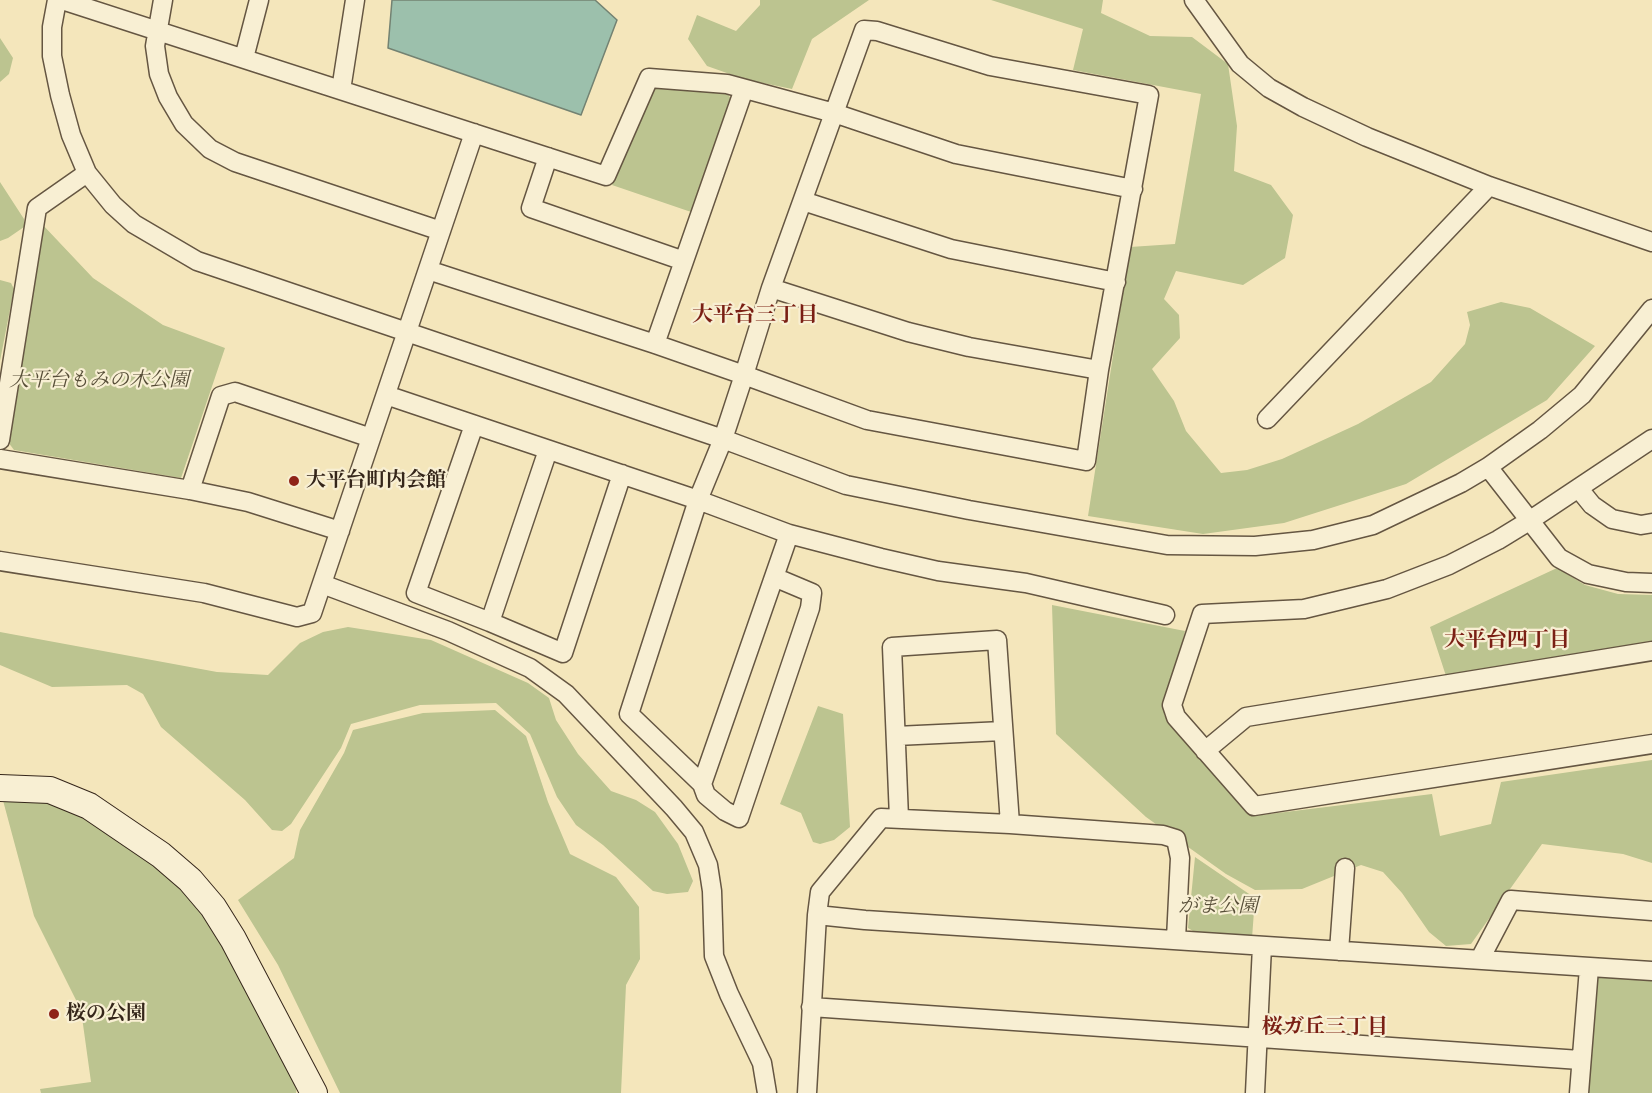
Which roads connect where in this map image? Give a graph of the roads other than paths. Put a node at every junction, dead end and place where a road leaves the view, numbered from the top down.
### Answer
1 (60, 0) edge
2 (163, 0) edge
3 (259, 0) edge
4 (355, 0) edge
5 (1194, 0) edge
6 (157, 30) junction
7 (244, 58) junction
8 (744, 89) junction
9 (341, 90) junction
10 (834, 112) junction
11 (474, 134) junction
12 (548, 157) junction
13 (87, 173) junction
14 (1489, 186) junction
15 (1133, 189) junction
16 (803, 201) junction
17 (441, 231) junction
18 (1652, 242) edge
19 (684, 261) junction
20 (428, 270) junction
21 (1116, 282) junction
22 (771, 288) junction
23 (1652, 309) edge
24 (407, 332) junction
25 (655, 344) junction
26 (1098, 370) junction
27 (744, 375) junction
28 (386, 395) junction
29 (1267, 419) dead end
30 (474, 425) junction
31 (371, 438) junction
32 (723, 439) junction
33 (1652, 439) edge
34 (0, 440) edge
35 (548, 450) junction
36 (0, 459) edge
37 (1488, 467) junction
38 (622, 474) junction
39 (190, 489) junction
40 (1579, 489) junction
41 (698, 500) junction
42 (1529, 521) junction
43 (1652, 524) edge
44 (340, 531) junction
45 (789, 534) junction
46 (0, 561) edge
47 (774, 577) junction
48 (1652, 583) edge
49 (322, 584) junction
50 (1165, 615) dead end
51 (490, 621) junction
52 (1652, 651) edge
53 (1003, 731) junction
54 (896, 736) junction
55 (1652, 744) edge
56 (1205, 750) junction
57 (702, 784) junction
58 (0, 788) edge
59 (899, 818) junction
60 (1010, 824) junction
61 (1346, 868) dead end
62 (1652, 911) edge
63 (817, 915) junction
64 (1176, 939) junction
65 (1262, 946) junction
66 (1339, 951) junction
67 (1480, 959) junction
68 (1588, 968) junction
69 (1652, 971) edge
70 (811, 1007) junction
71 (1258, 1038) junction
72 (1580, 1060) junction
73 (314, 1093) edge
74 (767, 1093) edge
75 (807, 1093) edge
76 (1255, 1093) edge
77 (1579, 1093) edge

1 - 6 street
1 - 13 street
2 - 6 street
3 - 7 street
4 - 9 street
5 - 14 street
6 - 7 street
6 - 17 street
7 - 9 street
8 - 10 street
8 - 12 street
8 - 19 street
9 - 11 street
10 - 15 street
10 - 15 street
10 - 16 street
11 - 12 street
11 - 17 street
12 - 19 street
13 - 24 street
13 - 34 street
14 - 18 street
14 - 29 street
15 - 21 street
16 - 21 street
16 - 22 street
17 - 20 street
19 - 25 street
20 - 24 street
20 - 25 street
21 - 26 street
22 - 26 street
22 - 27 street
23 - 37 street
24 - 28 street
24 - 32 street
25 - 27 street
26 - 27 street
27 - 32 street
28 - 30 street
28 - 31 street
30 - 35 street
30 - 51 street
31 - 39 street
31 - 44 street
32 - 37 street
32 - 41 street
33 - 40 street
35 - 38 street
35 - 51 street
36 - 39 street
37 - 42 street
38 - 41 street
38 - 51 street
39 - 44 street
40 - 42 street
40 - 43 street
41 - 45 street
41 - 57 street
42 - 48 street
42 - 56 street
44 - 49 street
45 - 47 street
45 - 50 street
46 - 49 street
47 - 57 street
47 - 57 street
49 - 74 street
52 - 56 street
53 - 54 street
53 - 54 street
53 - 60 street
54 - 59 street
55 - 56 street
58 - 73 street
59 - 60 street
59 - 63 street
60 - 64 street
61 - 66 street
62 - 67 street
63 - 64 street
63 - 70 street
64 - 65 street
65 - 66 street
65 - 71 street
66 - 67 street
67 - 68 street
68 - 69 street
68 - 72 street
70 - 71 street
70 - 75 street
71 - 72 street
71 - 76 street
72 - 77 street

